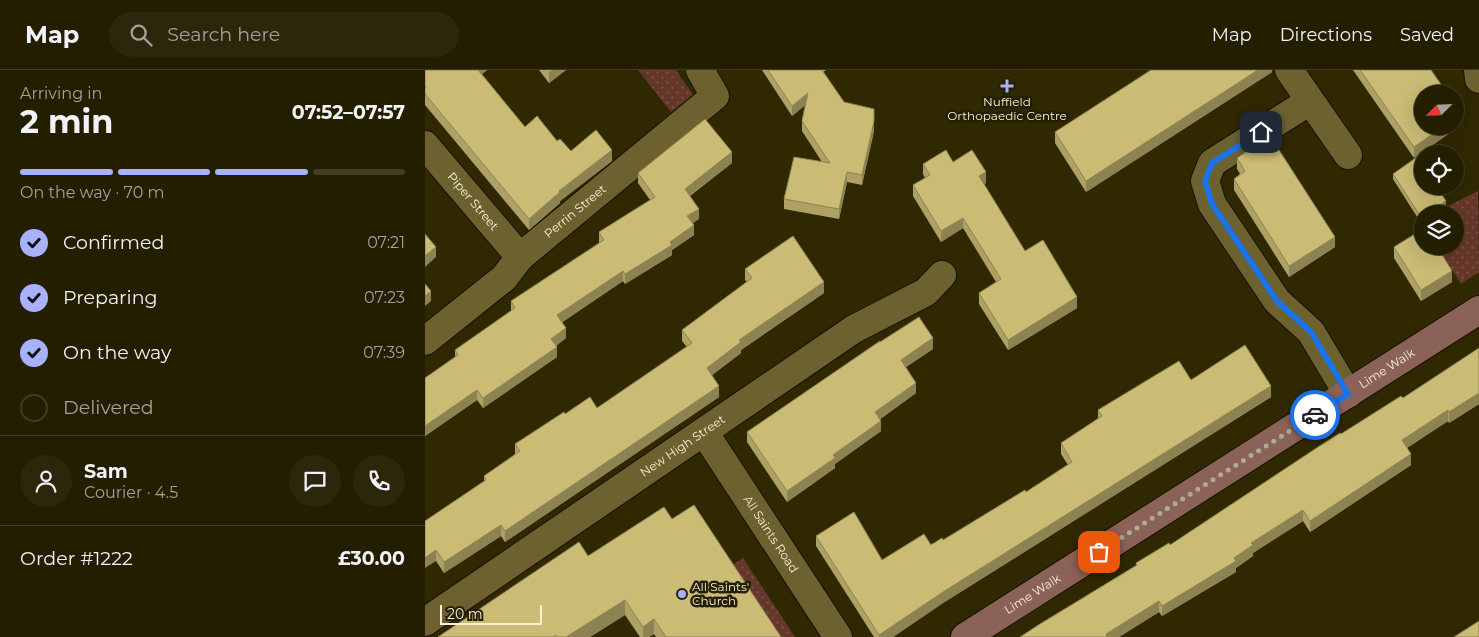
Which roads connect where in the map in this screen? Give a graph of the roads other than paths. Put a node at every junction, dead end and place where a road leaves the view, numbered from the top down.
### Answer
1 (1289, 70) edge
2 (1478, 70) edge
3 (704, 76) edge
4 (1479, 79) edge
5 (1310, 101) junction
6 (425, 145) edge
7 (1347, 155) dead end
8 (520, 257) junction
9 (942, 275) dead end
10 (1479, 310) edge
11 (425, 341) edge
12 (1348, 394) junction
13 (704, 432) junction
14 (425, 622) edge
15 (838, 637) edge
16 (965, 637) edge

1 - 5 street
2 - 4 street
3 - 8 street, Perrin Street
5 - 7 street
5 - 12 street
6 - 8 street, Piper Street
8 - 11 street, Perrin Street
9 - 13 street, New High Street
10 - 12 street, Lime Walk
12 - 16 street, Lime Walk
13 - 14 street, New High Street
13 - 15 street, All Saints Road

